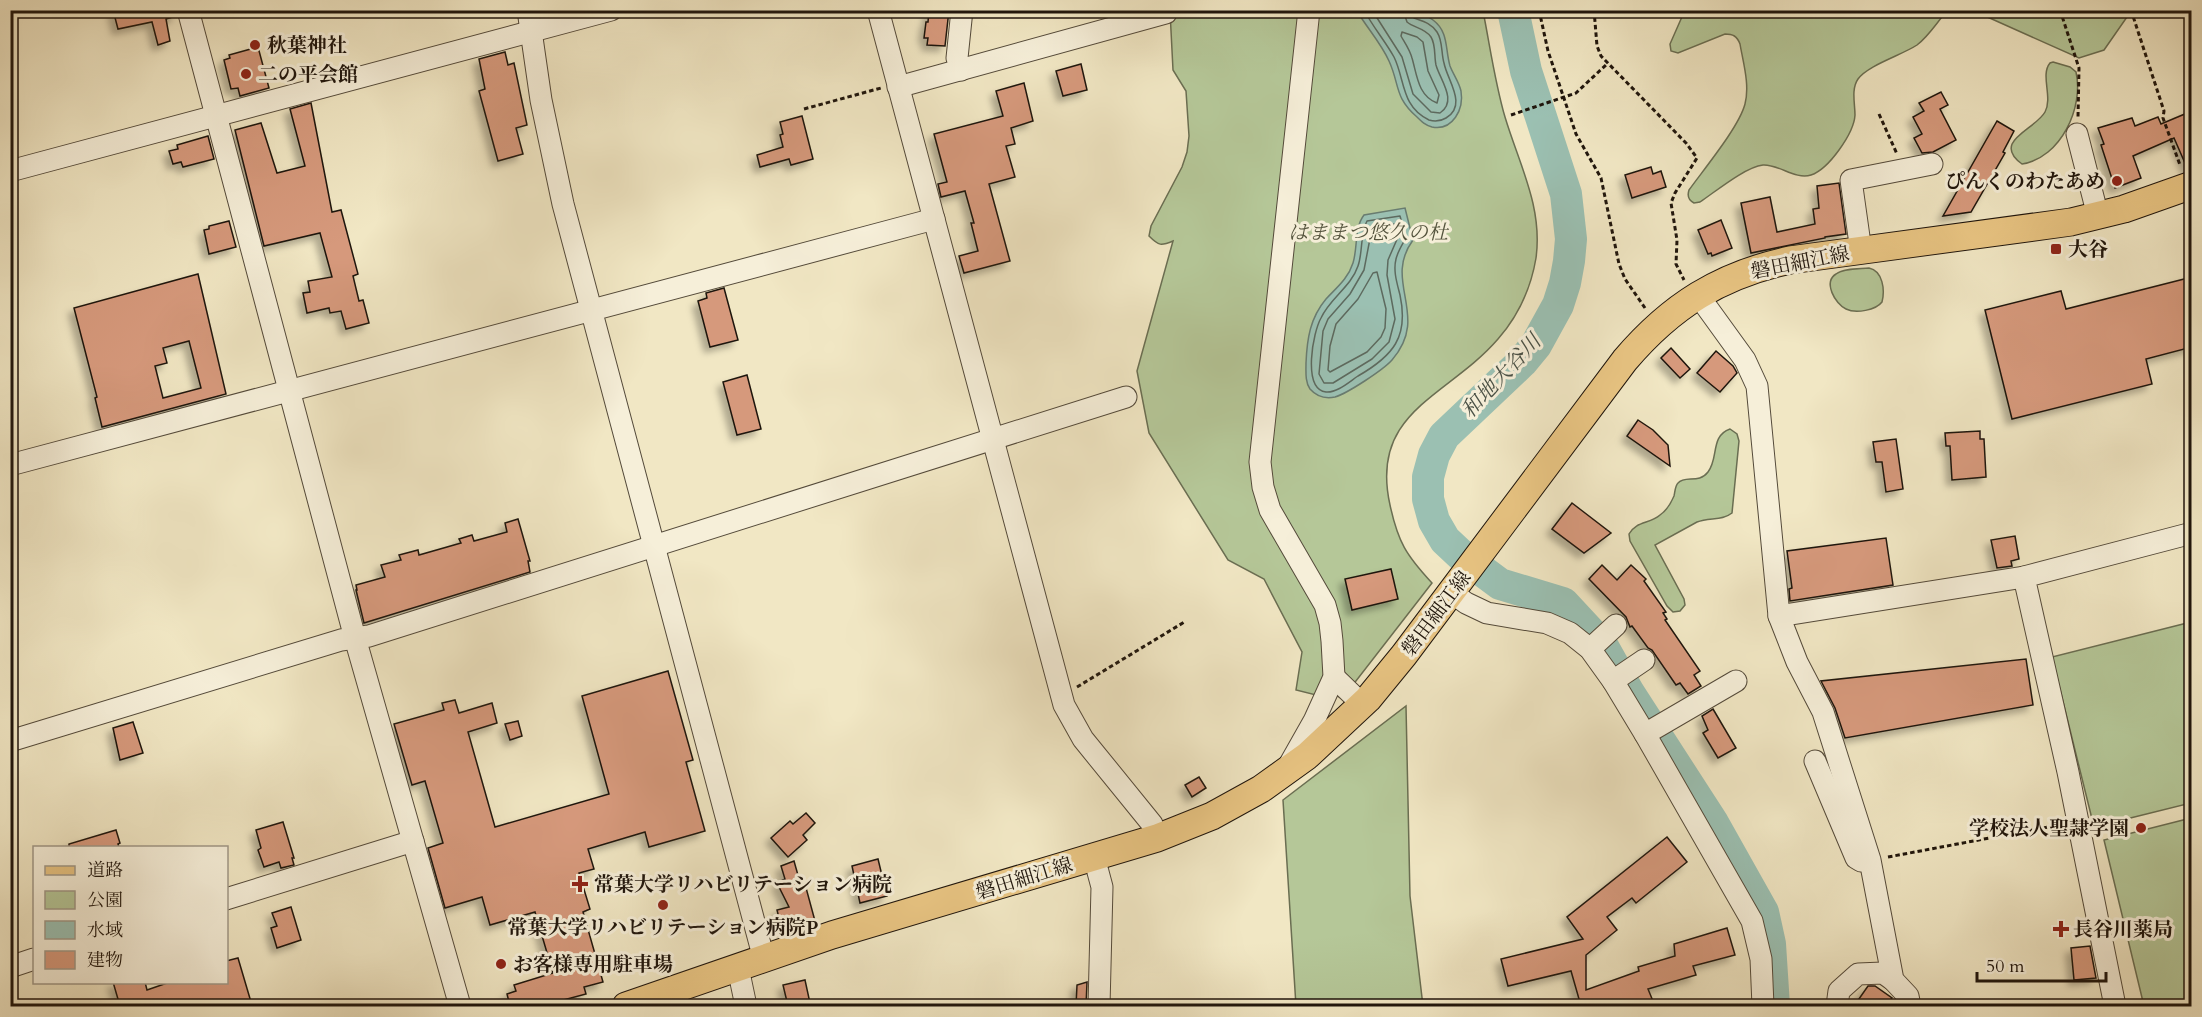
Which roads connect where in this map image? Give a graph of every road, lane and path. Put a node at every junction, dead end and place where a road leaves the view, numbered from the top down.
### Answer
1 (188, 10) edge
2 (528, 10) edge
3 (611, 10) edge
4 (878, 10) edge
5 (962, 10) edge
6 (1309, 10) edge
7 (1539, 10) edge
8 (1594, 10) edge
9 (2060, 10) edge
10 (2131, 10) edge
11 (1166, 13) dead end
12 (531, 32) junction
13 (1607, 64) junction
14 (961, 70) junction
15 (898, 85) junction
16 (1562, 98) junction
17 (804, 109) dead end
18 (1879, 114) dead end
19 (1511, 115) dead end
20 (216, 116) junction
21 (2077, 134) joint
22 (1932, 164) dead end
23 (1902, 170) junction
24 (10, 171) edge
25 (2190, 186) edge
26 (2098, 216) junction
27 (934, 219) junction
28 (1861, 250) junction
29 (1696, 296) junction
30 (591, 310) junction
31 (1658, 324) junction
32 (289, 391) junction
33 (1126, 397) dead end
34 (992, 439) junction
35 (10, 465) edge
36 (2192, 533) edge
37 (654, 546) junction
38 (2024, 577) junction
39 (1456, 585) junction
40 (1779, 616) junction
41 (1186, 621) dead end
42 (1616, 625) dead end
43 (355, 638) junction
44 (1590, 649) junction
45 (1644, 660) dead end
46 (1334, 677) junction
47 (1613, 681) junction
48 (1736, 681) dead end
49 (1061, 696) junction
50 (1363, 705) junction
51 (1646, 734) junction
52 (10, 741) edge
53 (1815, 761) dead end
54 (1284, 773) junction
55 (2078, 822) junction
56 (1157, 838) junction
57 (413, 841) junction
58 (1094, 857) junction
59 (1870, 860) junction
60 (228, 898) edge
61 (33, 959) edge
62 (764, 959) junction
63 (10, 967) edge
64 (738, 968) junction
65 (1893, 980) junction
66 (460, 1006) edge
67 (626, 1006) edge
68 (746, 1006) edge
69 (1099, 1006) edge
70 (1763, 1006) edge
71 (1836, 1006) edge
72 (1910, 1006) edge
73 (2115, 1006) edge

1 - 20 street
2 - 12 street
3 - 12 street
4 - 15 street
5 - 14 street
6 - 46 street
7 - 16 path
8 - 13 path
9 - 21 path
10 - 25 path
11 - 14 street
12 - 20 street
12 - 30 street
13 - 16 path
13 - 29 path
14 - 15 street
15 - 17 path
15 - 27 street
16 - 19 path
16 - 31 path
18 - 23 path
20 - 24 street
20 - 32 street
21 - 26 street
22 - 23 street
23 - 28 street
25 - 26 main road, 磐田細江線
26 - 28 main road, 磐田細江線
27 - 30 street
27 - 34 street
28 - 29 main road, 磐田細江線
29 - 31 main road, 磐田細江線
29 - 40 street
30 - 32 street
30 - 37 street
31 - 39 main road, 磐田細江線
32 - 35 street
32 - 43 street
33 - 34 street
34 - 37 street
34 - 49 street
36 - 38 street
37 - 43 street
37 - 62 street
38 - 40 street
38 - 55 street
39 - 44 street
39 - 50 main road, 磐田細江線
40 - 59 street
41 - 49 path
42 - 44 street
43 - 52 street
43 - 57 street
44 - 47 street
45 - 47 street
46 - 50 street
46 - 54 street
47 - 51 street
48 - 51 street
49 - 56 street
50 - 54 main road, 磐田細江線
51 - 70 street
53 - 59 street
54 - 56 main road, 磐田細江線
55 - 59 path
55 - 73 street
56 - 58 main road, 磐田細江線
57 - 60 street
57 - 66 street
58 - 62 main road, 磐田細江線
58 - 69 street
59 - 65 street
61 - 63 street
62 - 64 main road, 磐田細江線
64 - 67 main road, 磐田細江線
64 - 68 street
65 - 71 street
65 - 72 street

